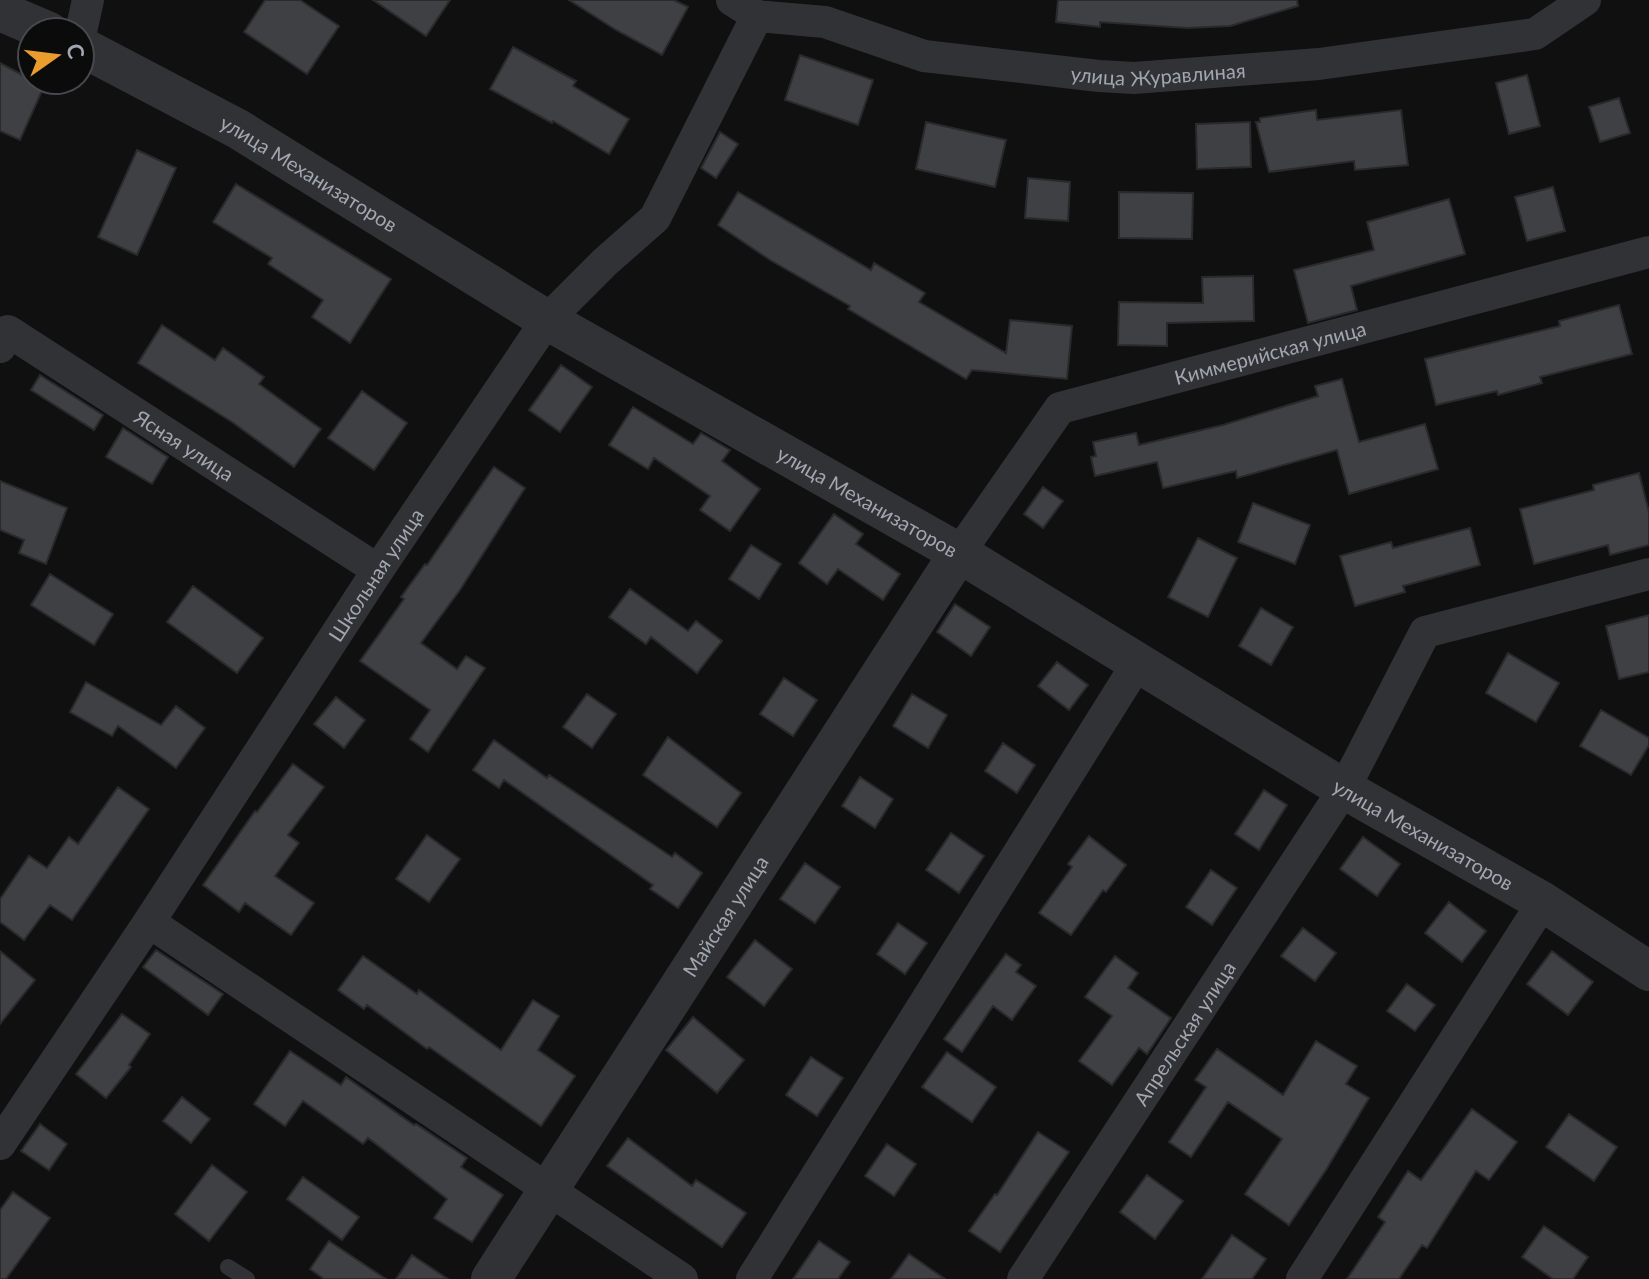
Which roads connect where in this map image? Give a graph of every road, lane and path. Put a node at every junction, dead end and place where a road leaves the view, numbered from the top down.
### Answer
1 (1585, 0) edge
2 (744, 8) edge
3 (96, 54) edge
4 (1649, 252) edge
5 (547, 320) junction
6 (0, 347) edge
7 (959, 553) junction
8 (378, 570) junction
9 (1649, 574) edge
10 (1137, 664) junction
11 (1344, 789) junction
12 (1543, 902) junction
13 (149, 922) junction
14 (1649, 971) edge
15 (0, 1144) edge
16 (550, 1188) junction
17 (228, 1267) dead end
18 (247, 1279) edge
19 (491, 1279) edge
20 (682, 1279) edge
21 (752, 1279) edge
22 (1023, 1279) edge
23 (1302, 1279) edge

1 - 2 street, улица Журавлиная
2 - 5 street, Школьная улица
3 - 5 street, улица Механизаторов
4 - 7 street, Киммерийская улица
5 - 7 street, улица Механизаторов
5 - 8 street, Школьная улица
6 - 8 street, Ясная улица
7 - 10 street, улица Механизаторов
7 - 16 street, Майская улица
8 - 13 street, Школьная улица
9 - 11 street, Апрельская улица
10 - 11 street, улица Механизаторов
10 - 21 street
11 - 12 street, улица Механизаторов
11 - 22 street, Апрельская улица
12 - 14 street, улица Механизаторов
12 - 23 street
13 - 15 street, Школьная улица
13 - 16 street
16 - 19 street, Майская улица
16 - 20 street
17 - 18 lane

